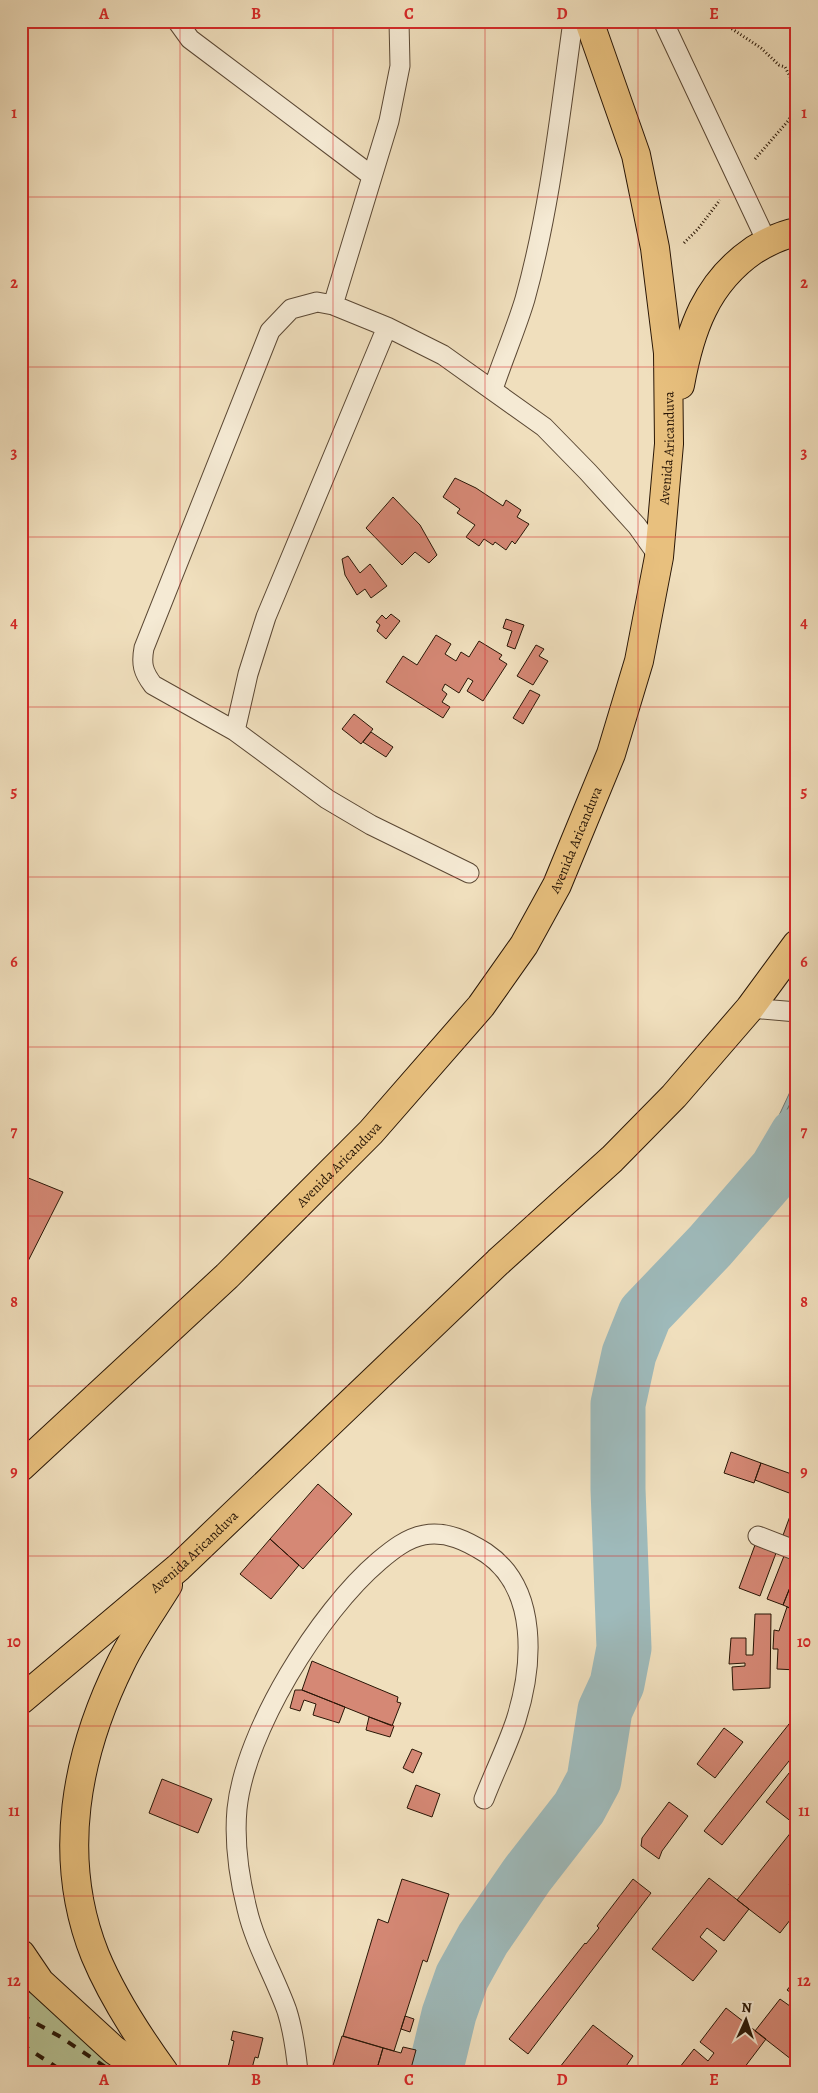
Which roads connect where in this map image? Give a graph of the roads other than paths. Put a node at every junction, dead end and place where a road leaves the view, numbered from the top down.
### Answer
1 (177, 21) edge
2 (399, 21) edge
3 (573, 21) edge
4 (589, 21) edge
5 (663, 21) edge
6 (372, 176) junction
7 (797, 232) edge
8 (767, 242) junction
9 (333, 305) junction
10 (387, 327) junction
11 (493, 389) junction
12 (669, 444) junction
13 (658, 557) junction
14 (235, 731) junction
15 (468, 873) dead end
16 (793, 959) edge
17 (750, 1008) junction
18 (797, 1012) edge
19 (21, 1467) edge
20 (758, 1536) dead end
21 (797, 1551) edge
22 (179, 1566) junction
23 (21, 1700) edge
24 (484, 1799) dead end
25 (21, 1954) edge
26 (145, 2072) edge
27 (164, 2072) edge
28 (298, 2072) edge

1 - 6 lane
2 - 6 lane
3 - 11 lane
4 - 12 main road, Avenida Aricanduva
5 - 8 lane
6 - 9 lane
7 - 8 main road
8 - 12 main road
9 - 10 lane
9 - 14 lane
10 - 11 lane
10 - 14 lane
11 - 13 lane
12 - 13 main road, Avenida Aricanduva
13 - 19 main road, Avenida Aricanduva
14 - 15 lane
16 - 17 main road, Avenida Aricanduva
17 - 18 lane
17 - 22 main road, Avenida Aricanduva
20 - 21 lane
22 - 23 main road, Avenida Aricanduva
22 - 27 main road
24 - 28 lane
25 - 26 main road

